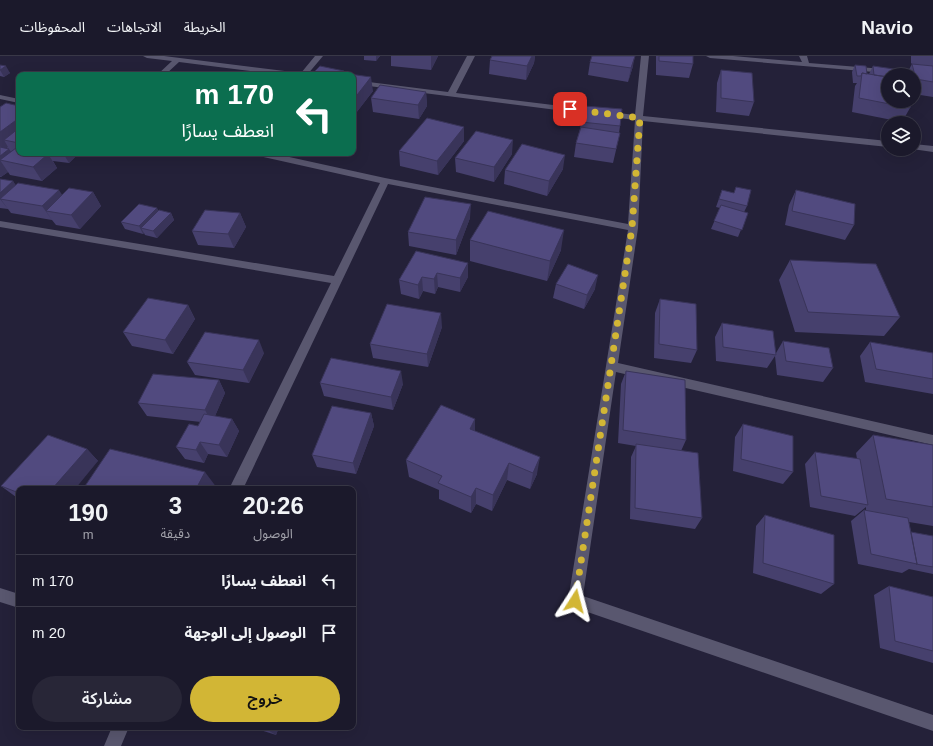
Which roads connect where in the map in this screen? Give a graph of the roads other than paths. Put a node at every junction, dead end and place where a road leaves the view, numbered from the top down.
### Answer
1 (147, 56) edge
2 (319, 56) edge
3 (471, 56) edge
4 (645, 56) edge
5 (710, 56) edge
6 (803, 56) edge
7 (177, 60) junction
8 (806, 65) junction
9 (164, 72) edge
10 (276, 72) edge
11 (304, 72) edge
12 (933, 75) edge
13 (356, 82) edge
14 (451, 94) junction
15 (0, 97) edge
16 (16, 100) edge
17 (640, 118) junction
18 (881, 143) edge
19 (921, 148) edge
20 (933, 149) edge
21 (274, 156) edge
22 (385, 180) junction
23 (0, 224) edge
24 (632, 228) junction
25 (337, 280) junction
26 (612, 366) junction
27 (933, 440) edge
28 (237, 486) edge
29 (0, 595) edge
30 (16, 600) edge
31 (933, 724) edge
32 (120, 730) edge
33 (112, 746) edge

1 - 7 street
2 - 11 street
3 - 14 street
4 - 17 street
5 - 8 street
6 - 8 street
7 - 9 street
7 - 10 street
8 - 12 street
13 - 14 street
14 - 17 street
15 - 16 street
17 - 18 street
17 - 24 street
19 - 20 street
21 - 22 street
22 - 24 street
22 - 25 street
23 - 25 street
24 - 26 street
25 - 28 street
26 - 27 street
26 - 31 street
29 - 30 street
32 - 33 street

